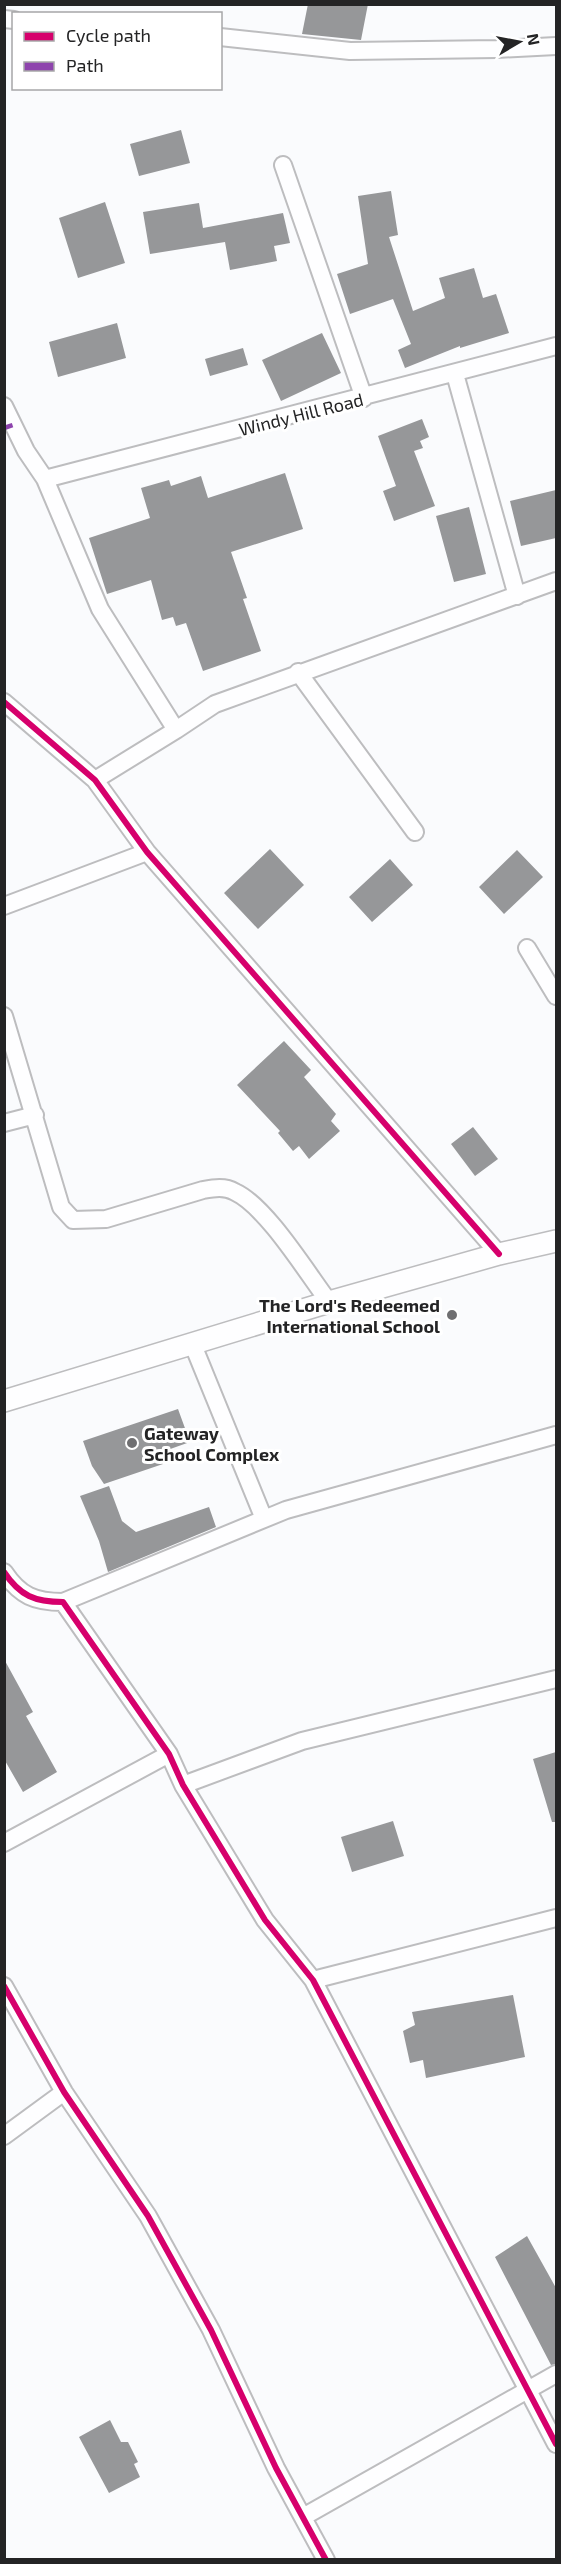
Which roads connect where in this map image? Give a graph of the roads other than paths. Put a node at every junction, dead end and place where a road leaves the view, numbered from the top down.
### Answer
1 (222, 37) edge
2 (556, 46) edge
3 (283, 165) dead end
4 (556, 346) edge
5 (455, 374) junction
6 (364, 398) junction
7 (4, 406) edge
8 (9, 426) edge
9 (45, 479) junction
10 (556, 581) edge
11 (517, 596) junction
12 (298, 672) junction
13 (4, 702) edge
14 (176, 730) junction
15 (95, 780) junction
16 (415, 832) dead end
17 (147, 852) junction
18 (4, 906) edge
19 (527, 948) dead end
20 (556, 996) edge
21 (4, 1016) edge
22 (35, 1115) junction
23 (4, 1123) edge
24 (556, 1240) edge
25 (499, 1254) junction
26 (329, 1302) junction
27 (193, 1345) junction
28 (4, 1401) edge
29 (556, 1436) edge
30 (264, 1519) junction
31 (4, 1572) edge
32 (63, 1602) junction
33 (556, 1679) edge
34 (169, 1754) junction
35 (183, 1785) junction
36 (4, 1843) edge
37 (556, 1918) edge
38 (313, 1980) junction
39 (4, 1986) edge
40 (64, 2092) junction
41 (4, 2136) edge
42 (556, 2374) edge
43 (528, 2391) junction
44 (556, 2444) edge
45 (303, 2517) junction
46 (326, 2559) edge

1 - 2 street
3 - 6 street
4 - 5 street, Windy Hill Road
5 - 6 street, Windy Hill Road
5 - 11 street
6 - 9 street, Windy Hill Road
7 - 8 street
8 - 9 street
9 - 14 street
10 - 11 street
11 - 12 street
12 - 14 street
12 - 16 street
13 - 15 street
14 - 15 street
15 - 17 street
17 - 18 street
17 - 25 street
19 - 20 street
21 - 22 street
22 - 23 street
22 - 26 street
24 - 25 street
25 - 26 street
26 - 27 street
27 - 28 street
27 - 30 street
29 - 30 street
30 - 32 street
31 - 32 street
32 - 34 street
33 - 35 street
34 - 35 street
34 - 36 street
35 - 38 street
37 - 38 street
38 - 43 street
39 - 40 street
40 - 41 street
40 - 45 street
42 - 43 street
43 - 44 street
43 - 45 street
45 - 46 street

